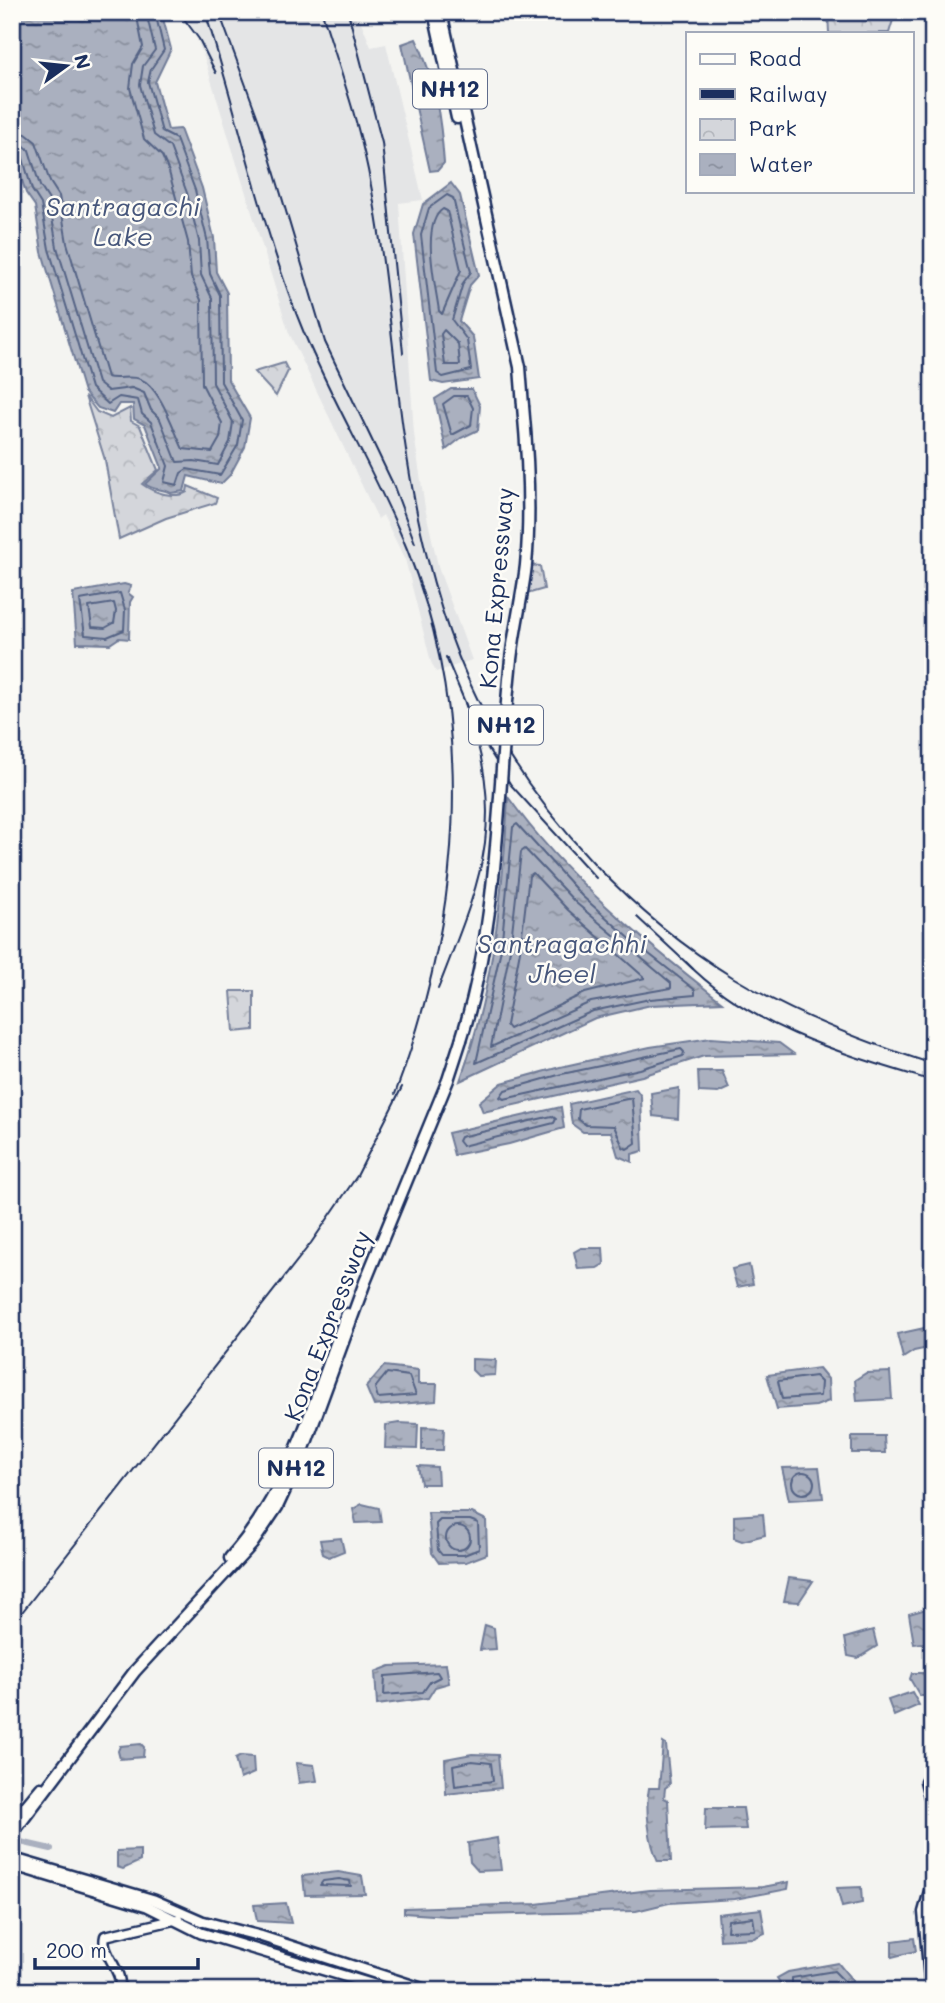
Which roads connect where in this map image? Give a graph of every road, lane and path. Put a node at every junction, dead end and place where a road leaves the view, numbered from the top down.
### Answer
1 (433, 12) edge
2 (440, 12) edge
3 (471, 169) junction
4 (933, 1769) edge
5 (933, 1813) edge
6 (14, 1829) edge
7 (12, 1858) edge
8 (12, 1865) edge
9 (933, 1877) edge
10 (178, 1919) junction
11 (118, 1991) edge
12 (394, 1991) edge
13 (430, 1991) edge
14 (930, 1991) edge

1 - 3 highway, Kona Expressway / NH12
2 - 3 highway, Kona Expressway / NH12
3 - 6 highway, Kona Expressway / NH12, bridge
4 - 5 main road
7 - 13 main road
8 - 10 main road
9 - 14 main road
10 - 11 main road
10 - 12 main road

